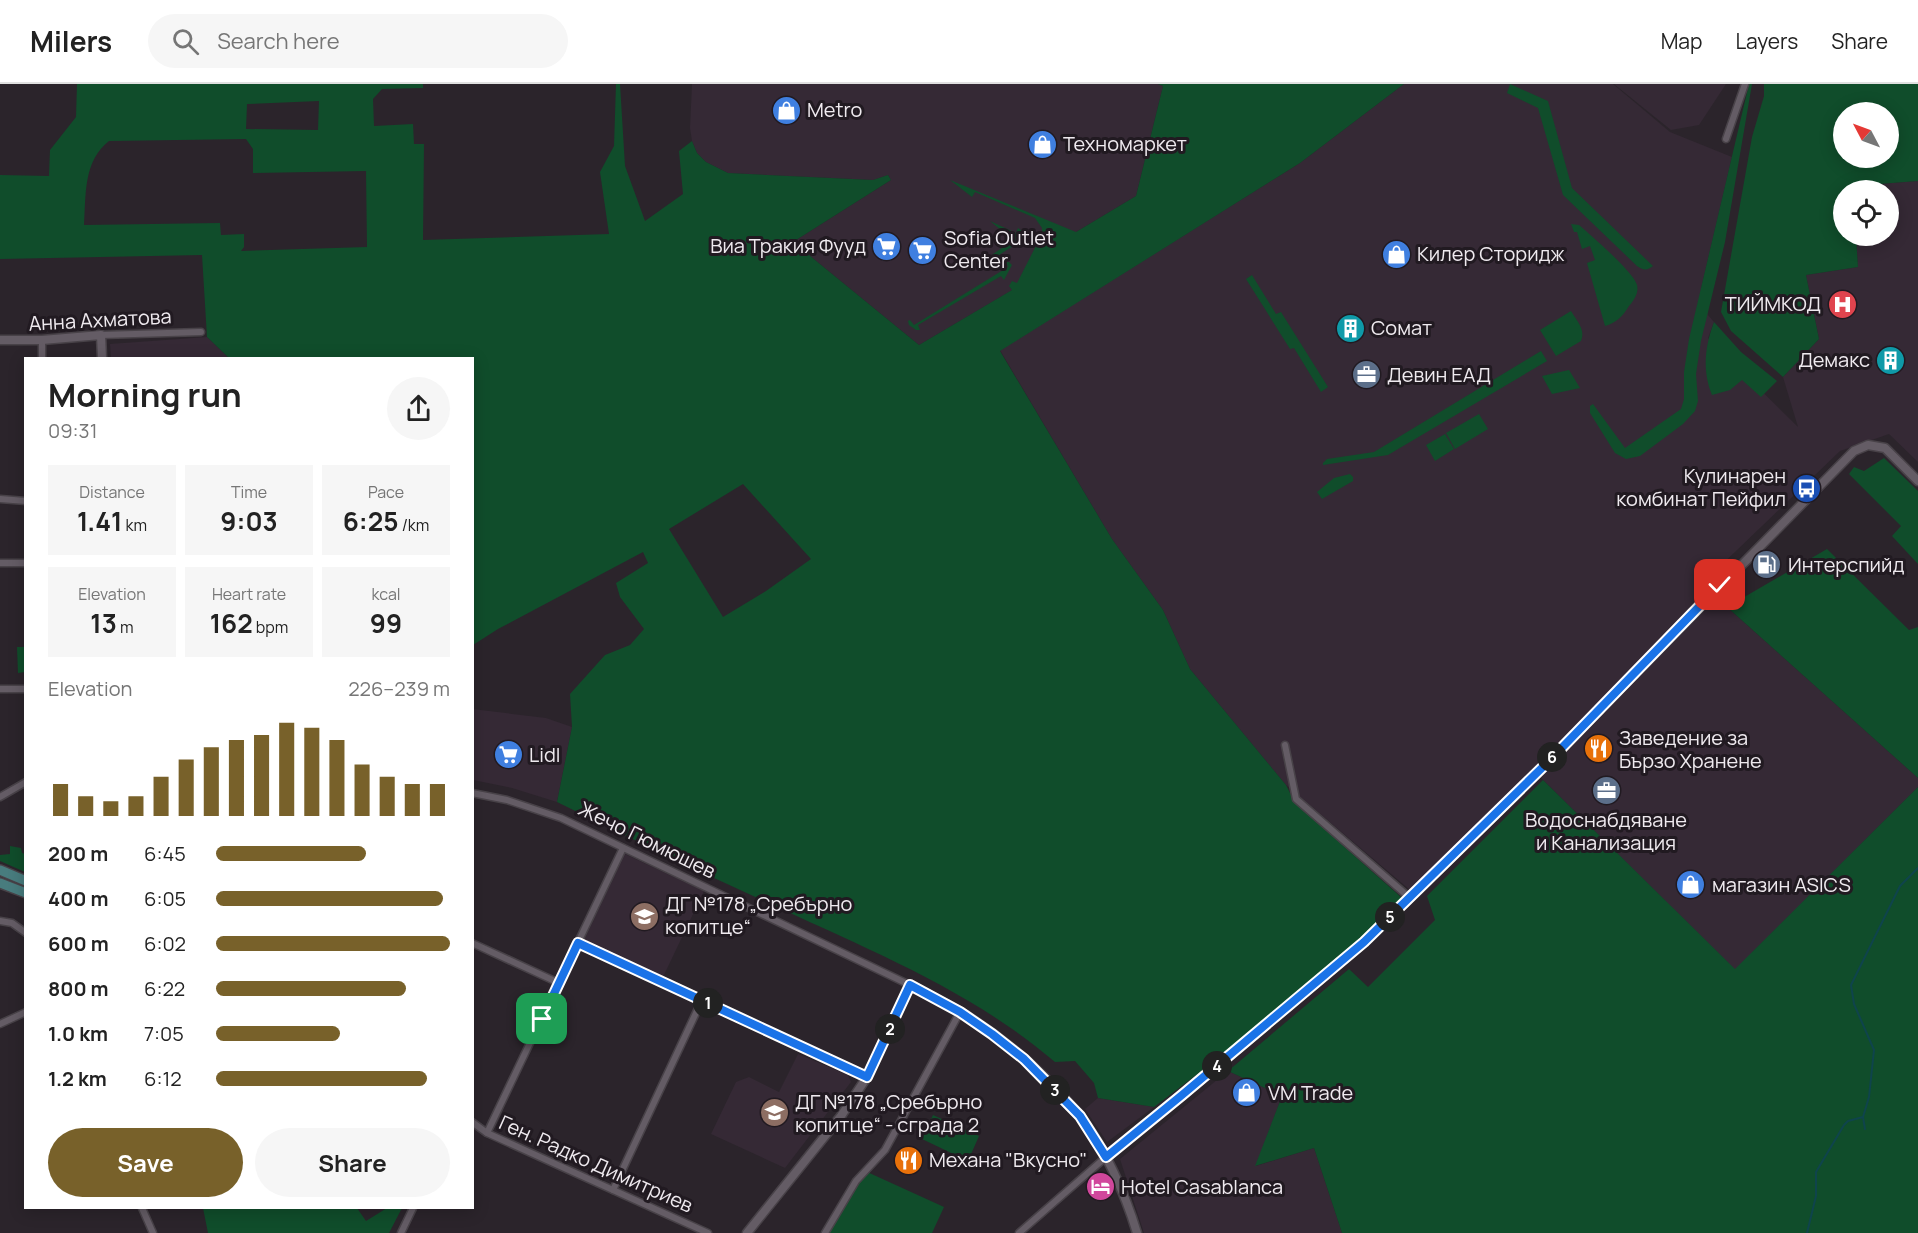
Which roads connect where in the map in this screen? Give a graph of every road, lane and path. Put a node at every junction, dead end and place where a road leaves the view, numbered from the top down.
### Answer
1 (1745, 84) edge
2 (1726, 139) dead end
3 (201, 332) dead end
4 (100, 335) junction
5 (0, 340) edge
6 (42, 340) junction
7 (42, 357) edge
8 (102, 357) edge
9 (1918, 481) edge
10 (0, 499) edge
11 (24, 501) edge
12 (0, 563) edge
13 (24, 563) edge
14 (1, 689) edge
15 (24, 689) edge
16 (1285, 746) dead end
17 (24, 783) edge
18 (474, 793) edge
19 (0, 797) edge
20 (624, 848) junction
21 (0, 870) edge
22 (24, 880) edge
23 (0, 883) edge
24 (24, 892) edge
25 (1410, 898) junction
26 (0, 921) edge
27 (24, 932) edge
28 (578, 943) junction
29 (474, 944) edge
30 (559, 983) junction
31 (910, 985) junction
32 (702, 1000) junction
33 (960, 1012) junction
34 (24, 1013) edge
35 (0, 1024) edge
36 (867, 1077) junction
37 (474, 1123) edge
38 (487, 1133) junction
39 (1106, 1157) junction
40 (613, 1190) junction
41 (142, 1209) edge
42 (413, 1209) edge
43 (153, 1233) edge
44 (401, 1233) edge
45 (708, 1233) edge
46 (747, 1233) edge
47 (825, 1233) edge
48 (1018, 1233) edge
49 (1137, 1233) edge

1 - 2 street
3 - 4 street, Анна Ахматова
4 - 6 street, Анна Ахматова
4 - 8 street
5 - 6 street, Анна Ахматова
6 - 7 street
9 - 25 street
10 - 11 street
12 - 13 street
14 - 15 street
16 - 25 street
17 - 19 street
18 - 20 street, Жечо Гюмюшев
20 - 28 street
20 - 31 street, Жечо Гюмюшев
21 - 22 main road
23 - 24 main road
25 - 39 street
26 - 27 street
28 - 30 street
28 - 32 street
29 - 30 street
30 - 38 street
31 - 33 street, Жечо Гюмюшев
31 - 36 street
32 - 36 street
32 - 40 street
33 - 39 street, Жечо Гюмюшев
33 - 47 street
34 - 35 street
36 - 46 street
37 - 38 street, Ген. Радко Димитриев
38 - 40 street, Ген. Радко Димитриев
39 - 48 street
39 - 49 street, Жечо Гюмюшев
40 - 45 street, Ген. Радко Димитриев
41 - 43 street
42 - 44 street

